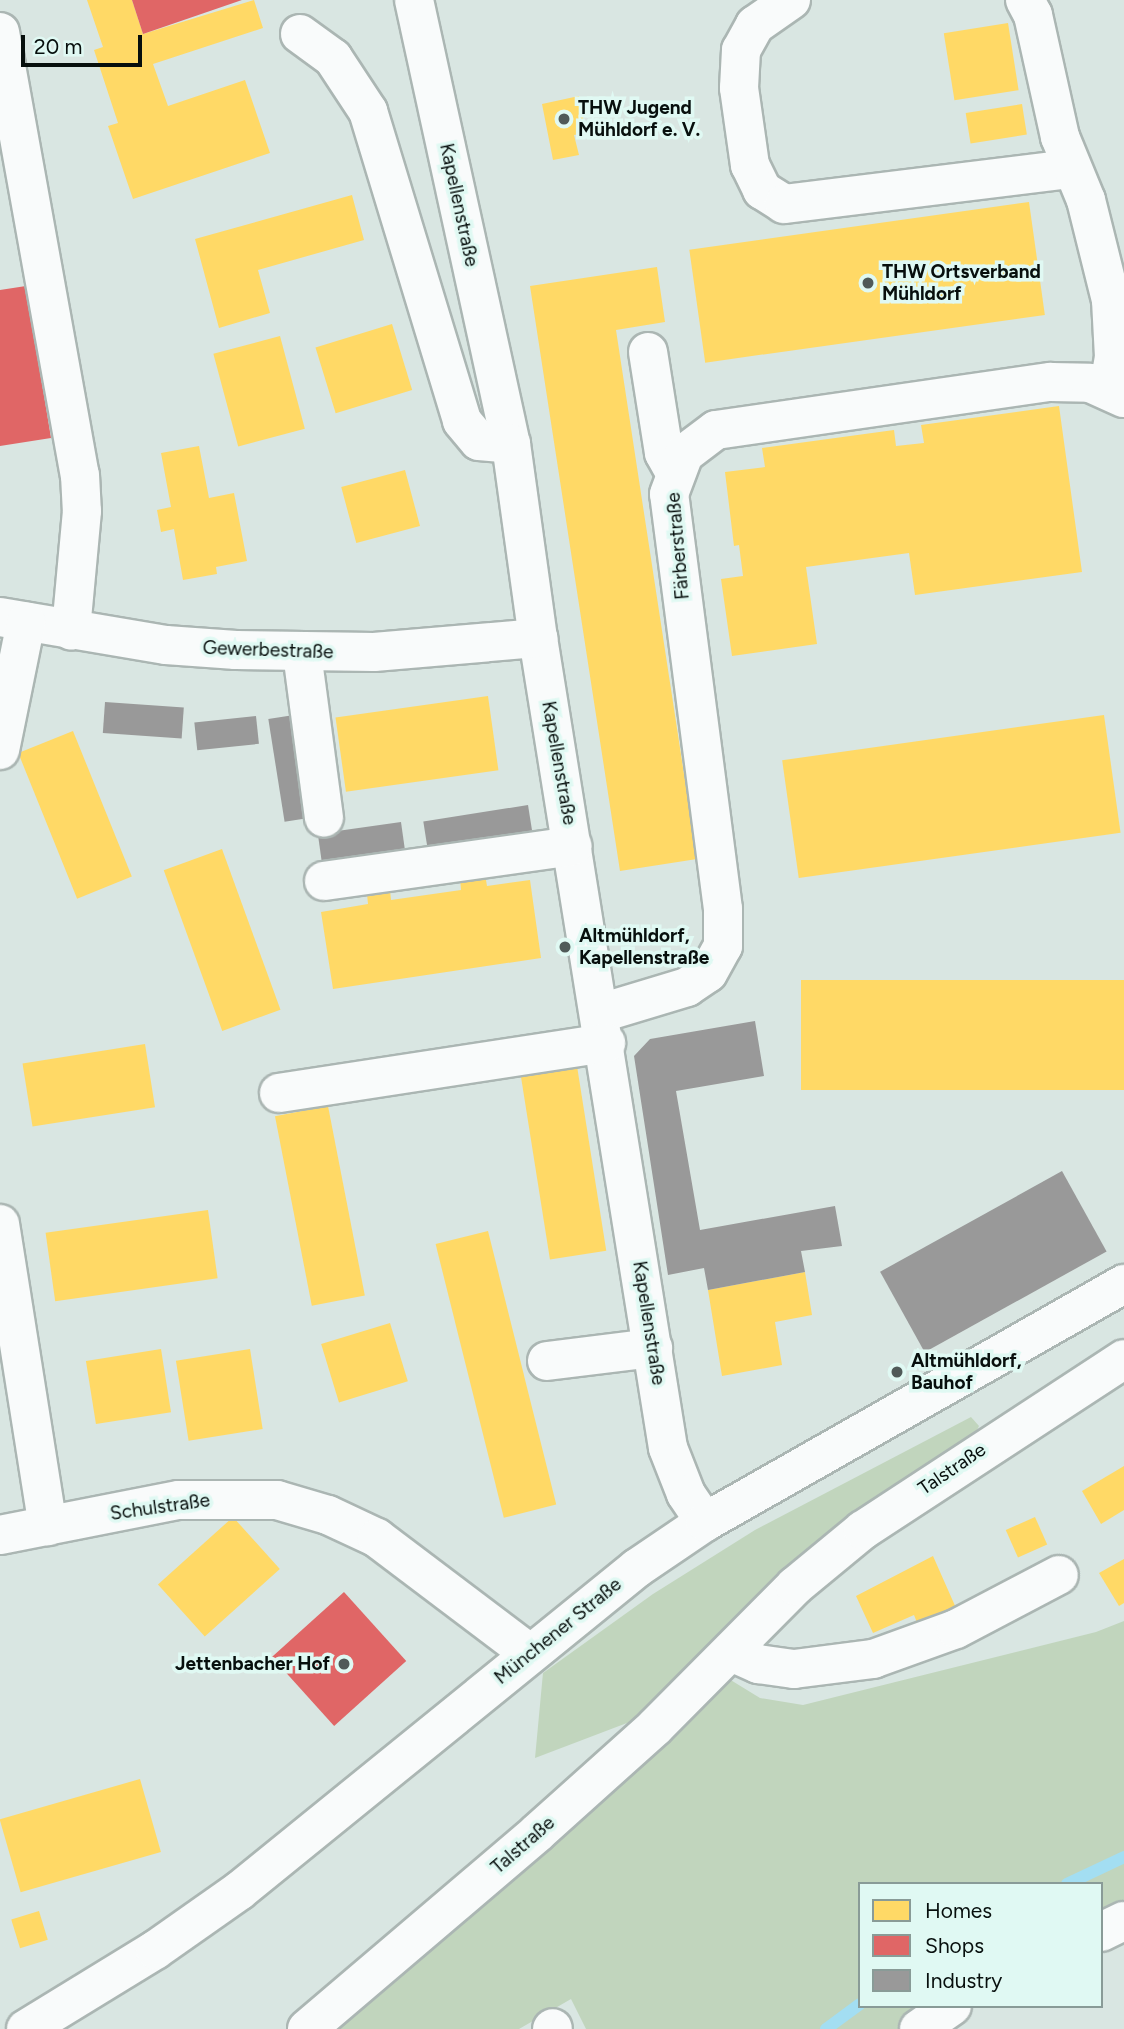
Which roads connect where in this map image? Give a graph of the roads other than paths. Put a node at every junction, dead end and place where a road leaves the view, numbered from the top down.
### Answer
1 (414, 0) edge
2 (790, 0) edge
3 (1026, 0) edge
4 (0, 32) edge
5 (300, 34) dead end
6 (13, 168) edge
7 (1070, 169) junction
8 (648, 352) dead end
9 (1116, 394) edge
10 (511, 444) junction
11 (674, 473) junction
12 (13, 620) edge
13 (71, 630) junction
14 (538, 638) junction
15 (302, 653) junction
16 (0, 750) edge
17 (324, 818) dead end
18 (573, 846) junction
19 (324, 881) dead end
20 (603, 1028) junction
21 (279, 1093) dead end
22 (0, 1224) edge
23 (1124, 1284) edge
24 (653, 1348) junction
25 (1124, 1359) edge
26 (547, 1361) dead end
27 (705, 1522) junction
28 (48, 1526) junction
29 (0, 1535) edge
30 (1059, 1575) dead end
31 (528, 1652) junction
32 (731, 1653) junction
33 (1124, 1922) edge
34 (1103, 1931) edge
35 (949, 2008) edge
36 (26, 2029) edge
37 (307, 2029) edge
38 (919, 2029) edge

1 - 10 street, Kapellenstraße
2 - 7 street
3 - 7 street
4 - 6 street
5 - 10 street
6 - 13 street
7 - 9 street
8 - 11 street
9 - 11 street, Färberstraße
10 - 14 street, Kapellenstraße
11 - 20 street, Färberstraße
12 - 13 street, Gewerbestraße
12 - 16 street
13 - 15 street, Gewerbestraße
14 - 15 street, Gewerbestraße
14 - 18 street, Kapellenstraße
15 - 17 street
18 - 19 street
18 - 20 street, Kapellenstraße
20 - 21 street, Färberstraße
20 - 24 street, Kapellenstraße
22 - 28 street
23 - 27 street, Münchener Straße
24 - 26 street
24 - 27 street, Kapellenstraße
25 - 32 street, Talstraße
27 - 31 street, Münchener Straße
28 - 29 street, Schulstraße
28 - 31 street, Schulstraße
30 - 32 street
31 - 36 street, Münchener Straße
32 - 37 street, Talstraße
33 - 34 street
35 - 38 street

